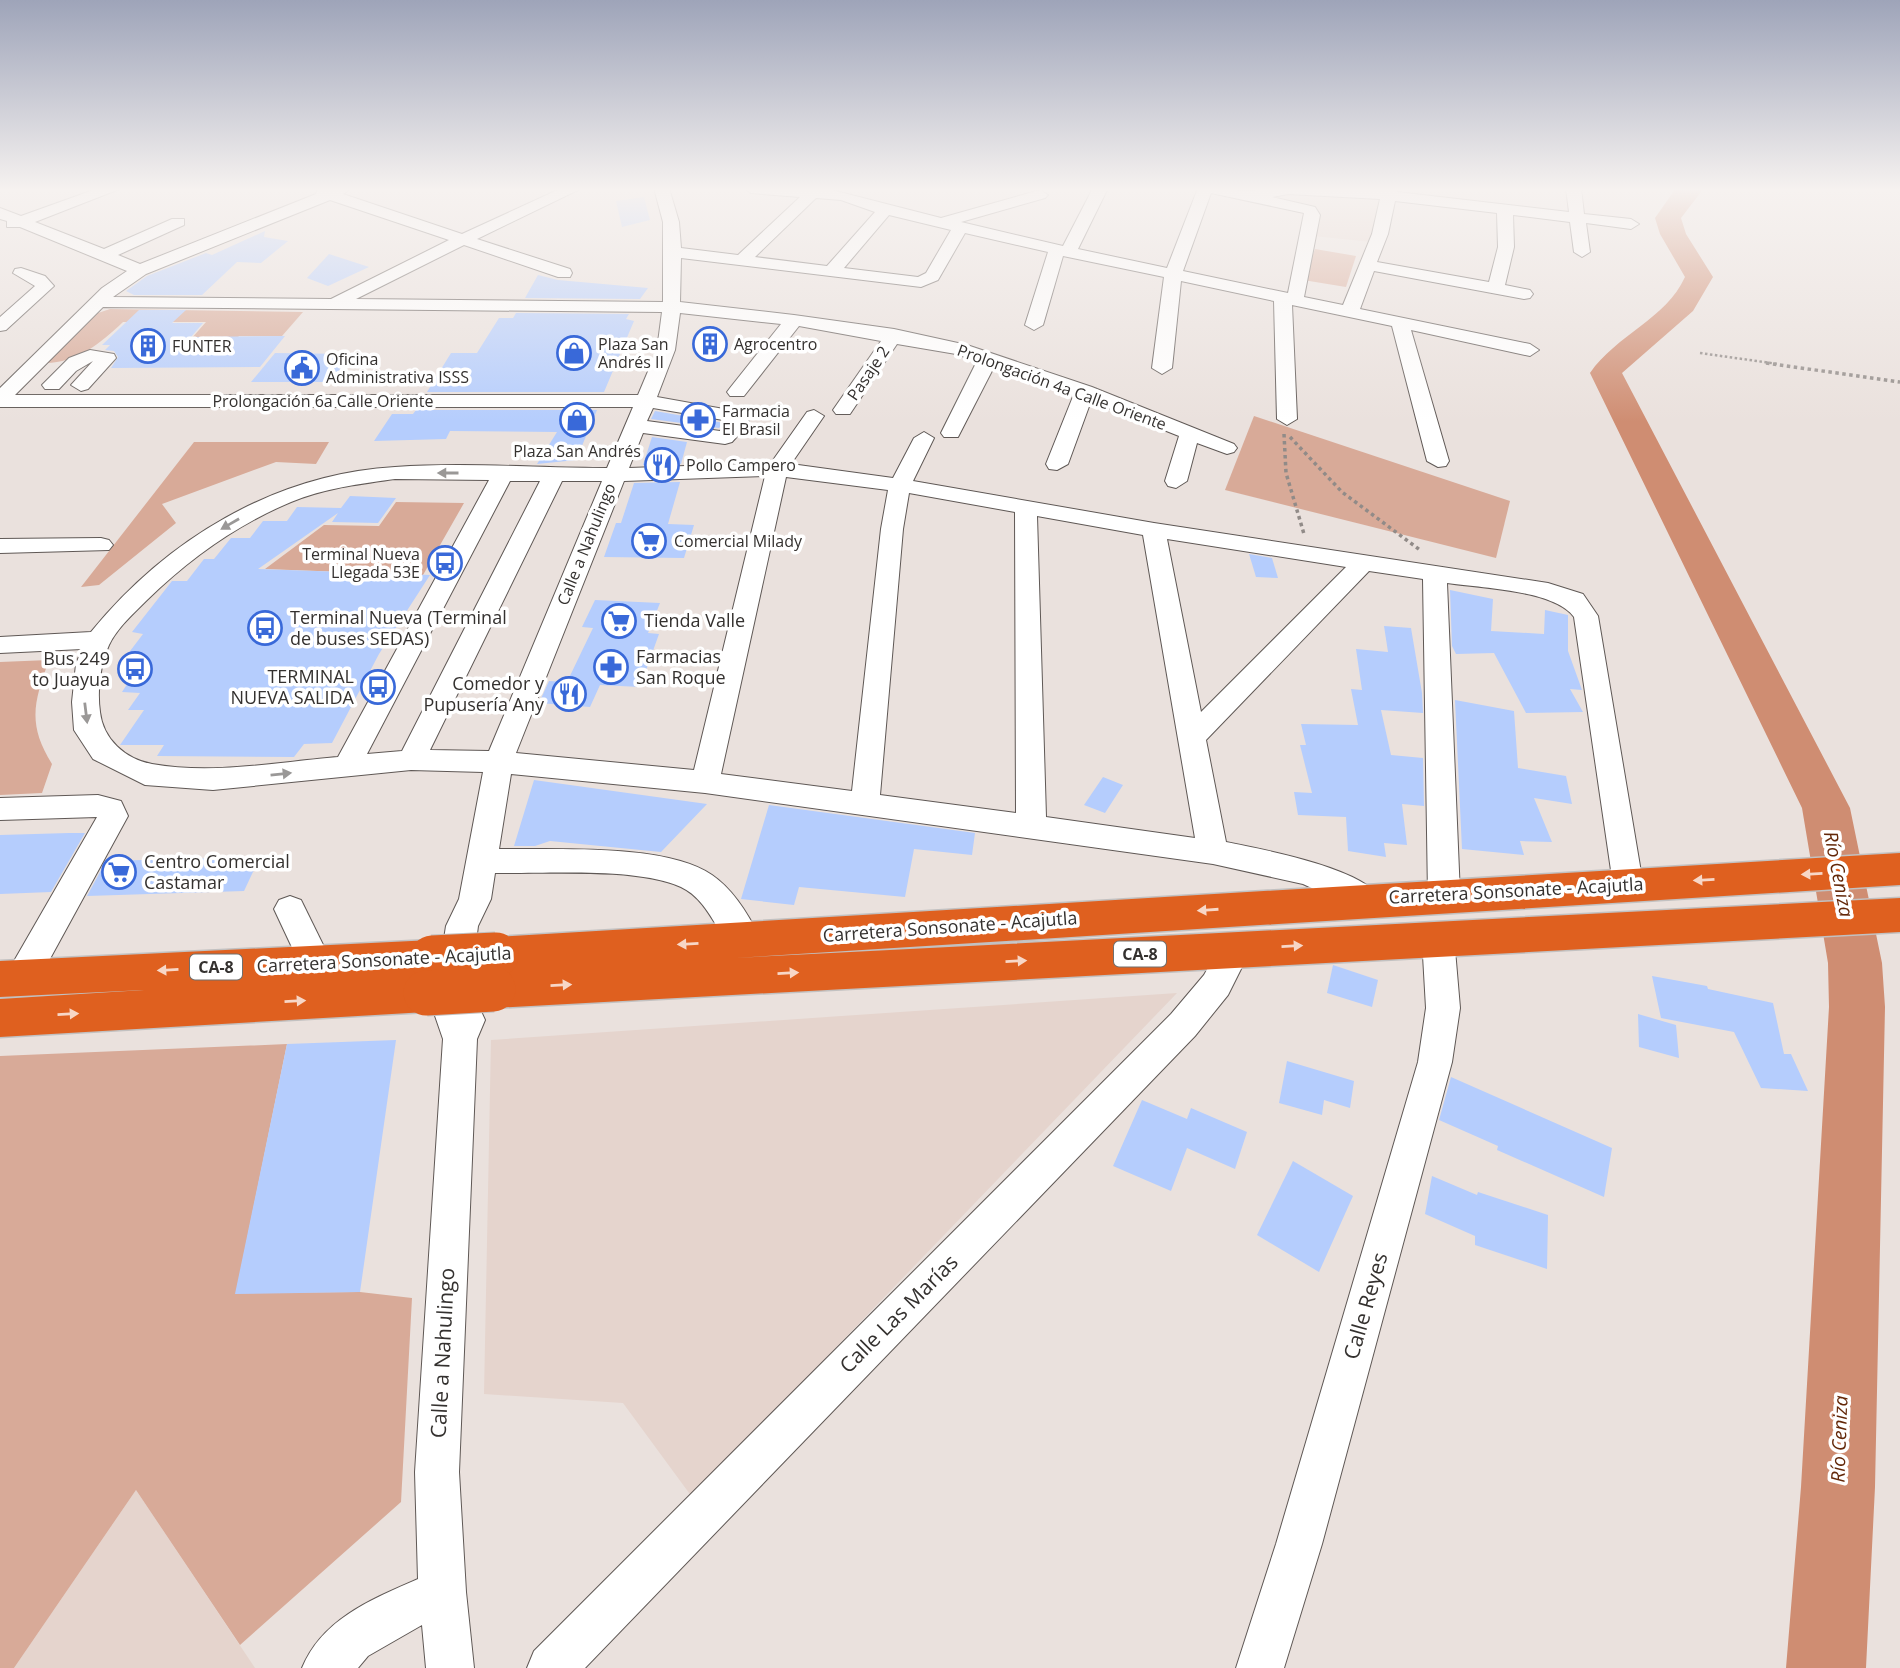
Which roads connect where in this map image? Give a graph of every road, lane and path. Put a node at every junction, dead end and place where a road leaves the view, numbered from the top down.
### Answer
1 (1367, 265) edge
2 (129, 266) edge
3 (150, 266) edge
4 (408, 266) edge
5 (542, 266) edge
6 (671, 266) edge
7 (777, 266) edge
8 (836, 266) edge
9 (938, 266) edge
10 (1056, 266) edge
11 (1135, 266) edge
12 (1176, 266) edge
13 (1298, 266) edge
14 (1372, 266) edge
15 (1502, 266) edge
16 (140, 270) junction
17 (21, 273) dead end
18 (564, 273) dead end
19 (830, 273) junction
20 (1173, 274) junction
21 (1496, 289) junction
22 (1524, 294) dead end
23 (1289, 299) junction
24 (98, 302) junction
25 (333, 303) junction
26 (673, 307) junction
27 (1350, 311) junction
28 (794, 320) junction
29 (1400, 322) junction
30 (1034, 325) dead end
31 (0, 326) edge
32 (894, 335) junction
33 (1530, 350) dead end
34 (1700, 353) dead end
35 (989, 357) junction
36 (1162, 368) dead end
37 (1900, 382) edge
38 (52, 385) dead end
39 (80, 385) dead end
40 (1085, 391) junction
41 (737, 392) dead end
42 (0, 400) edge
43 (647, 401) junction
44 (843, 410) dead end
45 (814, 416) dead end
46 (1287, 419) dead end
47 (637, 426) junction
48 (951, 433) dead end
49 (1190, 433) junction
50 (924, 438) dead end
51 (1227, 448) dead end
52 (1438, 461) dead end
53 (1057, 464) dead end
54 (777, 469) junction
55 (503, 474) junction
56 (554, 475) junction
57 (614, 475) junction
58 (1176, 481) dead end
59 (900, 485) junction
60 (1026, 507) junction
61 (1154, 530) junction
62 (101, 545) dead end
63 (0, 546) edge
64 (1304, 552) junction
65 (1364, 562) junction
66 (1435, 574) junction
67 (98, 640) junction
68 (0, 645) edge
69 (1192, 738) junction
70 (411, 760) junction
71 (499, 762) junction
72 (346, 766) junction
73 (705, 782) junction
74 (866, 804) junction
75 (0, 809) edge
76 (1031, 826) junction
77 (1213, 852) junction
78 (481, 861) junction
79 (1900, 869) edge
80 (1628, 884) junction
81 (1444, 895) junction
82 (1366, 900) junction
83 (290, 909) dead end
84 (1900, 915) edge
85 (1438, 938) junction
86 (745, 940) junction
87 (1235, 949) junction
88 (316, 963) junction
89 (495, 972) junction
90 (429, 976) junction
91 (11, 979) edge
92 (0, 1018) edge
93 (442, 1592) junction
94 (326, 1668) edge
95 (450, 1668) edge
96 (551, 1668) edge
97 (1260, 1668) edge

1 - 27 street
2 - 16 street
3 - 16 street
4 - 25 street
5 - 18 street
6 - 26 street, Calle a Nahulingo
7 - 19 street
8 - 19 street
9 - 19 street
10 - 30 street
11 - 20 street
12 - 20 street
13 - 23 street
14 - 21 street
15 - 21 street
16 - 24 street
17 - 31 street
20 - 23 street
20 - 36 street
21 - 22 street
23 - 27 street
23 - 46 street
24 - 25 street, Prolongación 4a Calle Oriente
24 - 42 street
25 - 26 street, Prolongación 4a Calle Oriente
26 - 28 street, Prolongación 4a Calle Oriente
26 - 43 street, Calle a Nahulingo
27 - 29 street
28 - 32 street, Prolongación 4a Calle Oriente
28 - 41 street
29 - 33 street
29 - 52 street
32 - 35 street, Prolongación 4a Calle Oriente
32 - 44 street, Pasaje 2
34 - 37 path
35 - 40 street, Prolongación 4a Calle Oriente
35 - 48 street
38 - 39 street
40 - 49 street, Prolongación 4a Calle Oriente
40 - 53 street
42 - 43 street, Prolongación 6a Calle Oriente
43 - 47 street, Calle a Nahulingo
43 - 47 street, Prolongación 6a Calle Oriente
45 - 54 street
47 - 57 street, Calle a Nahulingo
49 - 51 street, Prolongación 4a Calle Oriente
49 - 58 street
50 - 59 street
54 - 57 street
54 - 59 street
54 - 73 street
55 - 56 street
55 -> 67 street
55 - 72 street
56 - 57 street
56 - 70 street
57 - 71 street, Calle a Nahulingo
59 - 60 street
59 - 74 street
60 - 61 street
60 - 76 street
61 - 64 street
61 - 69 street
62 - 63 street
64 - 65 street
64 - 66 path
65 - 66 street
65 - 69 street
66 - 80 street
66 - 81 street
67 - 68 street
67 -> 72 street
69 - 77 street
70 - 71 street
70 - 72 street
71 - 73 street
71 - 78 street, Calle a Nahulingo
73 - 74 street
74 - 76 street
75 - 91 street
76 - 77 street
77 - 82 street
78 - 86 street
78 - 93 street, Calle a Nahulingo
79 -> 80 highway, Carretera Sonsonate - Acajutla / CA-8
80 - 81 highway, Carretera Sonsonate - Acajutla / CA-8
81 - 82 highway, Carretera Sonsonate - Acajutla / CA-8
82 -> 86 highway, Carretera Sonsonate - Acajutla / CA-8
83 - 88 street
84 - 85 highway, Carretera Sonsonate - Acajutla / CA-8
87 -> 85 highway, Carretera Sonsonate - Acajutla / CA-8
85 - 97 street, Calle Reyes
86 -> 89 highway, Carretera Sonsonate - Acajutla / CA-8
89 -> 87 highway, Carretera Sonsonate - Acajutla / CA-8
87 - 96 street, Calle Las Marías
88 - 90 highway, Carretera Sonsonate - Acajutla / CA-8
88 -> 91 highway, Carretera Sonsonate - Acajutla / CA-8
89 - 90 highway, Carretera Sonsonate - Acajutla / CA-8, bridge
92 -> 90 highway, Carretera Sonsonate - Acajutla / CA-8
93 - 94 street
93 - 95 street, Calle a Nahulingo

